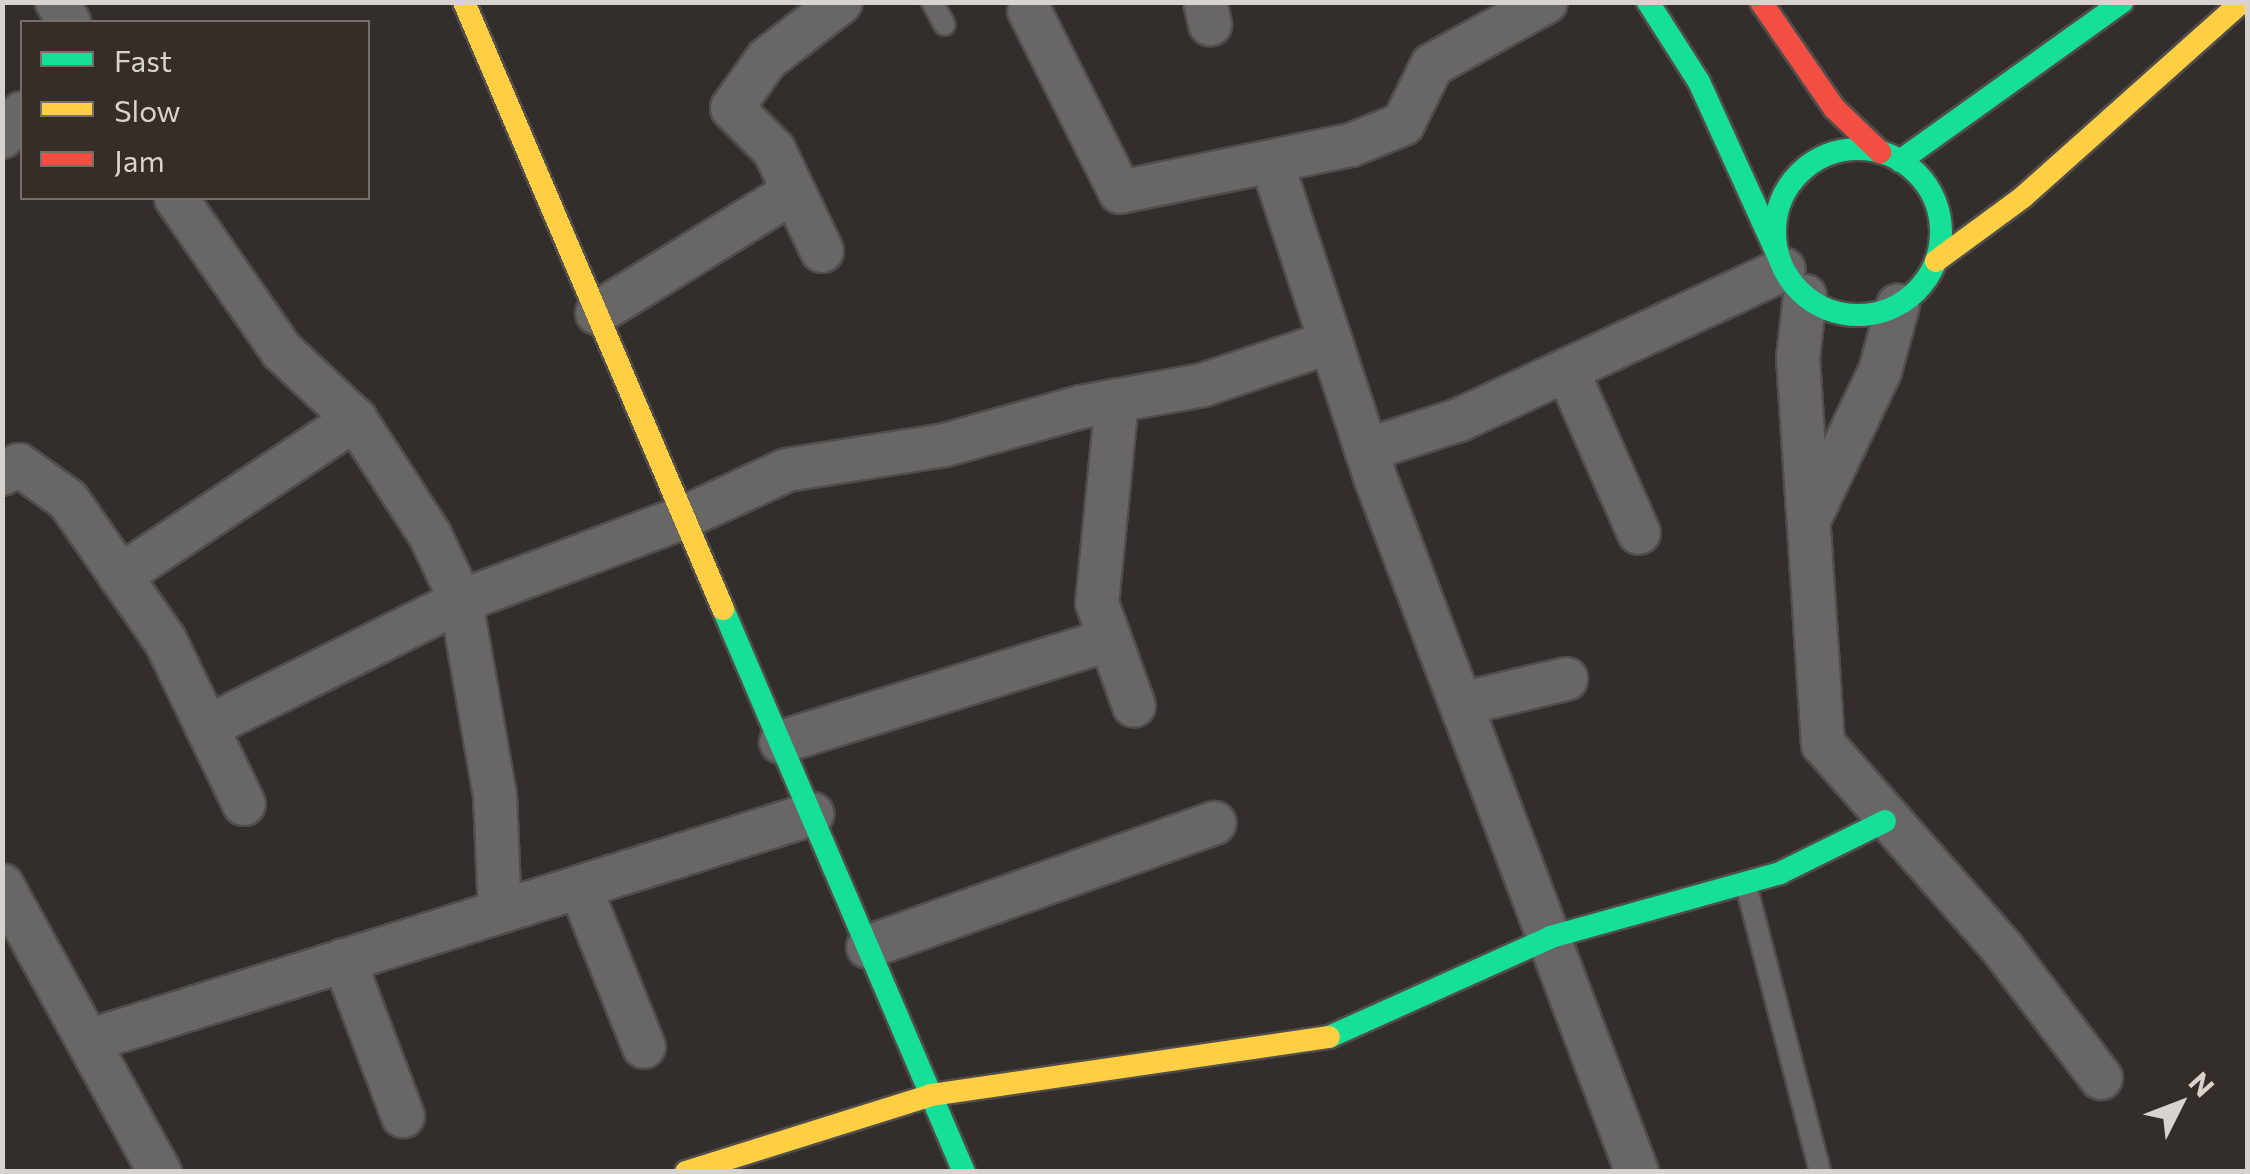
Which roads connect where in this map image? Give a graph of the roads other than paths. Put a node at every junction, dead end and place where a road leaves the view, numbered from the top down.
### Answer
1 (464, 2) edge
2 (841, 2) edge
3 (932, 2) edge
4 (1546, 2) edge
5 (1648, 2) edge
6 (1760, 2) edge
7 (2122, 2) edge
8 (2242, 2) edge
9 (1029, 10) dead end
10 (945, 25) dead end
11 (20, 115) edge
12 (2, 136) edge
13 (1890, 156) junction
14 (1272, 163) junction
15 (790, 193) junction
16 (177, 200) edge
17 (822, 252) dead end
18 (1936, 261) junction
19 (1789, 274) junction
20 (1898, 305) junction
21 (598, 314) junction
22 (1331, 342) junction
23 (1567, 370) junction
24 (1117, 400) junction
25 (355, 419) junction
26 (1366, 450) junction
27 (8, 461) edge
28 (685, 517) junction
29 (1809, 521) junction
30 (1639, 533) dead end
31 (120, 576) junction
32 (461, 601) junction
33 (1108, 640) junction
34 (1566, 679) dead end
35 (1465, 703) junction
36 (1134, 706) dead end
37 (208, 727) junction
38 (781, 742) junction
39 (244, 804) dead end
40 (812, 814) junction
41 (1885, 822) junction
42 (1214, 823) dead end
43 (1746, 883) junction
44 (2, 885) edge
45 (580, 887) junction
46 (500, 912) junction
47 (1551, 936) junction
48 (868, 947) junction
49 (344, 960) junction
50 (91, 1040) junction
51 (644, 1047) dead end
52 (2101, 1078) dead end
53 (931, 1094) junction
54 (403, 1116) dead end
55 (768, 1159) edge
56 (160, 1172) edge
57 (686, 1172) edge
58 (964, 1172) edge
59 (1637, 1172) edge
60 (1820, 1172) edge

1 - 21 street
2 - 15 street
3 - 10 lane
4 - 14 street
5 - 19 street
6 - 13 street
7 - 13 street
8 - 18 street
9 - 14 street
11 - 12 street
13 - 18 street
13 - 19 street
14 - 22 street
15 - 17 street
15 - 21 street
16 - 25 street
18 - 20 street
19 - 20 street
19 - 23 street
19 - 29 street
20 - 29 street
21 - 28 street
22 - 24 street
22 - 26 street
23 - 26 street
23 - 30 street
24 - 28 street
24 - 33 street
25 - 31 street
25 - 32 street
26 - 35 street
27 - 31 street
28 - 32 street
28 - 38 street
29 - 41 street
31 - 37 street
32 - 37 street
32 - 46 street
33 - 36 street
33 - 38 street
34 - 35 street
35 - 47 street
37 - 39 street
38 - 40 street
40 - 45 street
40 - 48 street
41 - 43 street
41 - 52 street
42 - 48 street
43 - 47 street
43 - 60 lane
44 - 50 street
45 - 46 street
45 - 51 street
46 - 49 street
47 - 53 street
47 - 59 street
48 - 53 street
49 - 50 street
49 - 54 street
50 - 56 street
53 - 55 street
53 - 58 street
55 - 57 street

